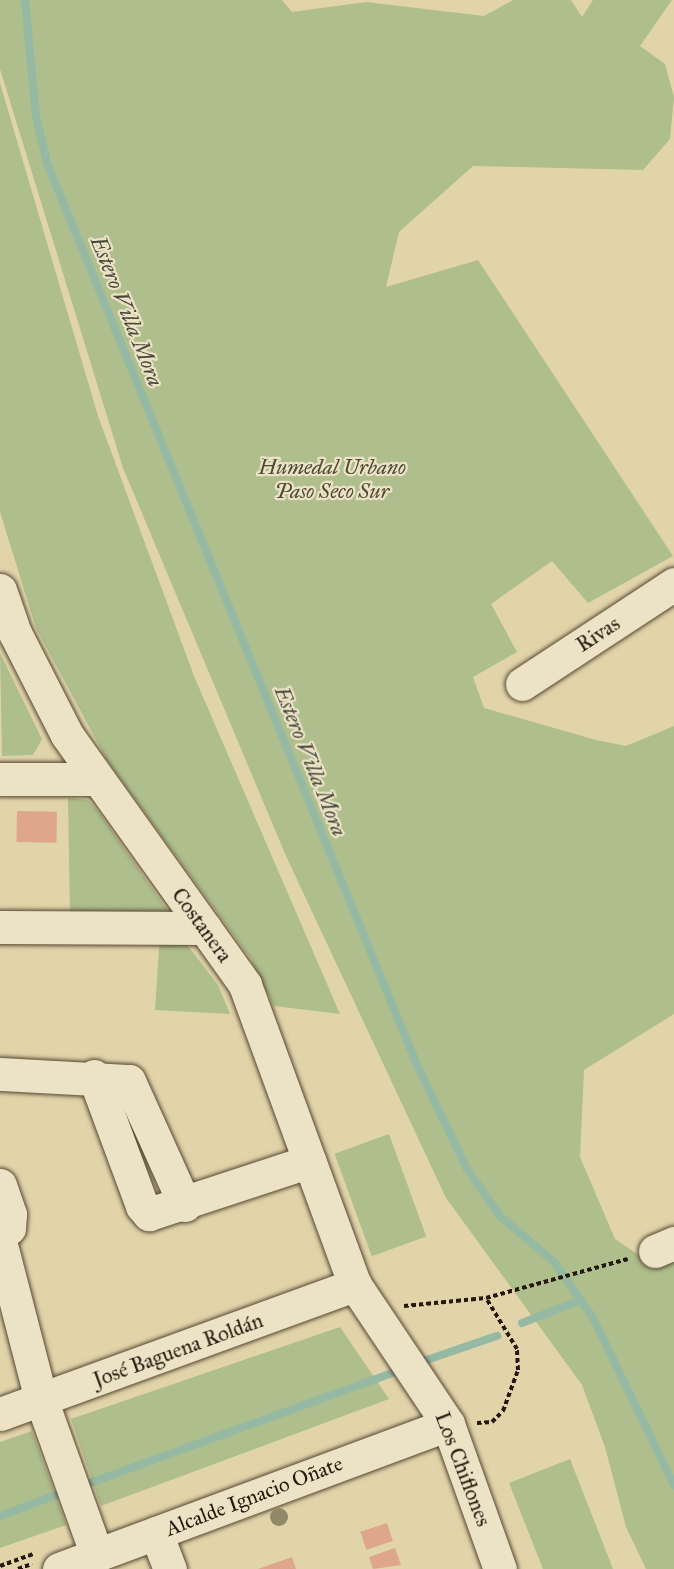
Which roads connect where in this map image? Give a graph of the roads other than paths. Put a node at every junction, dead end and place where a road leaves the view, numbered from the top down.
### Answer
1 (674, 584) edge
2 (0, 590) edge
3 (7, 634) edge
4 (522, 684) dead end
5 (0, 779) edge
6 (97, 780) junction
7 (0, 927) edge
8 (205, 928) junction
9 (0, 1074) edge
10 (310, 1161) junction
11 (0, 1185) edge
12 (0, 1233) edge
13 (0, 1241) edge
14 (8, 1295) edge
15 (368, 1306) junction
16 (41, 1399) junction
17 (0, 1414) edge
18 (448, 1424) junction
19 (156, 1533) junction
20 (97, 1555) junction
21 (59, 1569) edge
22 (170, 1569) edge
23 (500, 1569) edge

1 - 4 street, Rivas
2 - 3 street, Costanera
3 - 6 street, Costanera
5 - 6 street
6 - 8 street, Costanera
7 - 8 street
8 - 10 street, Costanera
9 - 10 street
10 - 15 street, Costanera
11 - 12 street
13 - 14 street
14 - 16 street
15 - 16 street, José Baguena Roldán
15 - 18 street, Los Chiflones
16 - 17 street, José Baguena Roldán
16 - 20 street
18 - 19 street, Alcalde Ignacio Oñate
18 - 23 street, Los Chiflones
19 - 20 street, Alcalde Ignacio Oñate
19 - 22 street
20 - 21 street, Alcalde Ignacio Oñate

